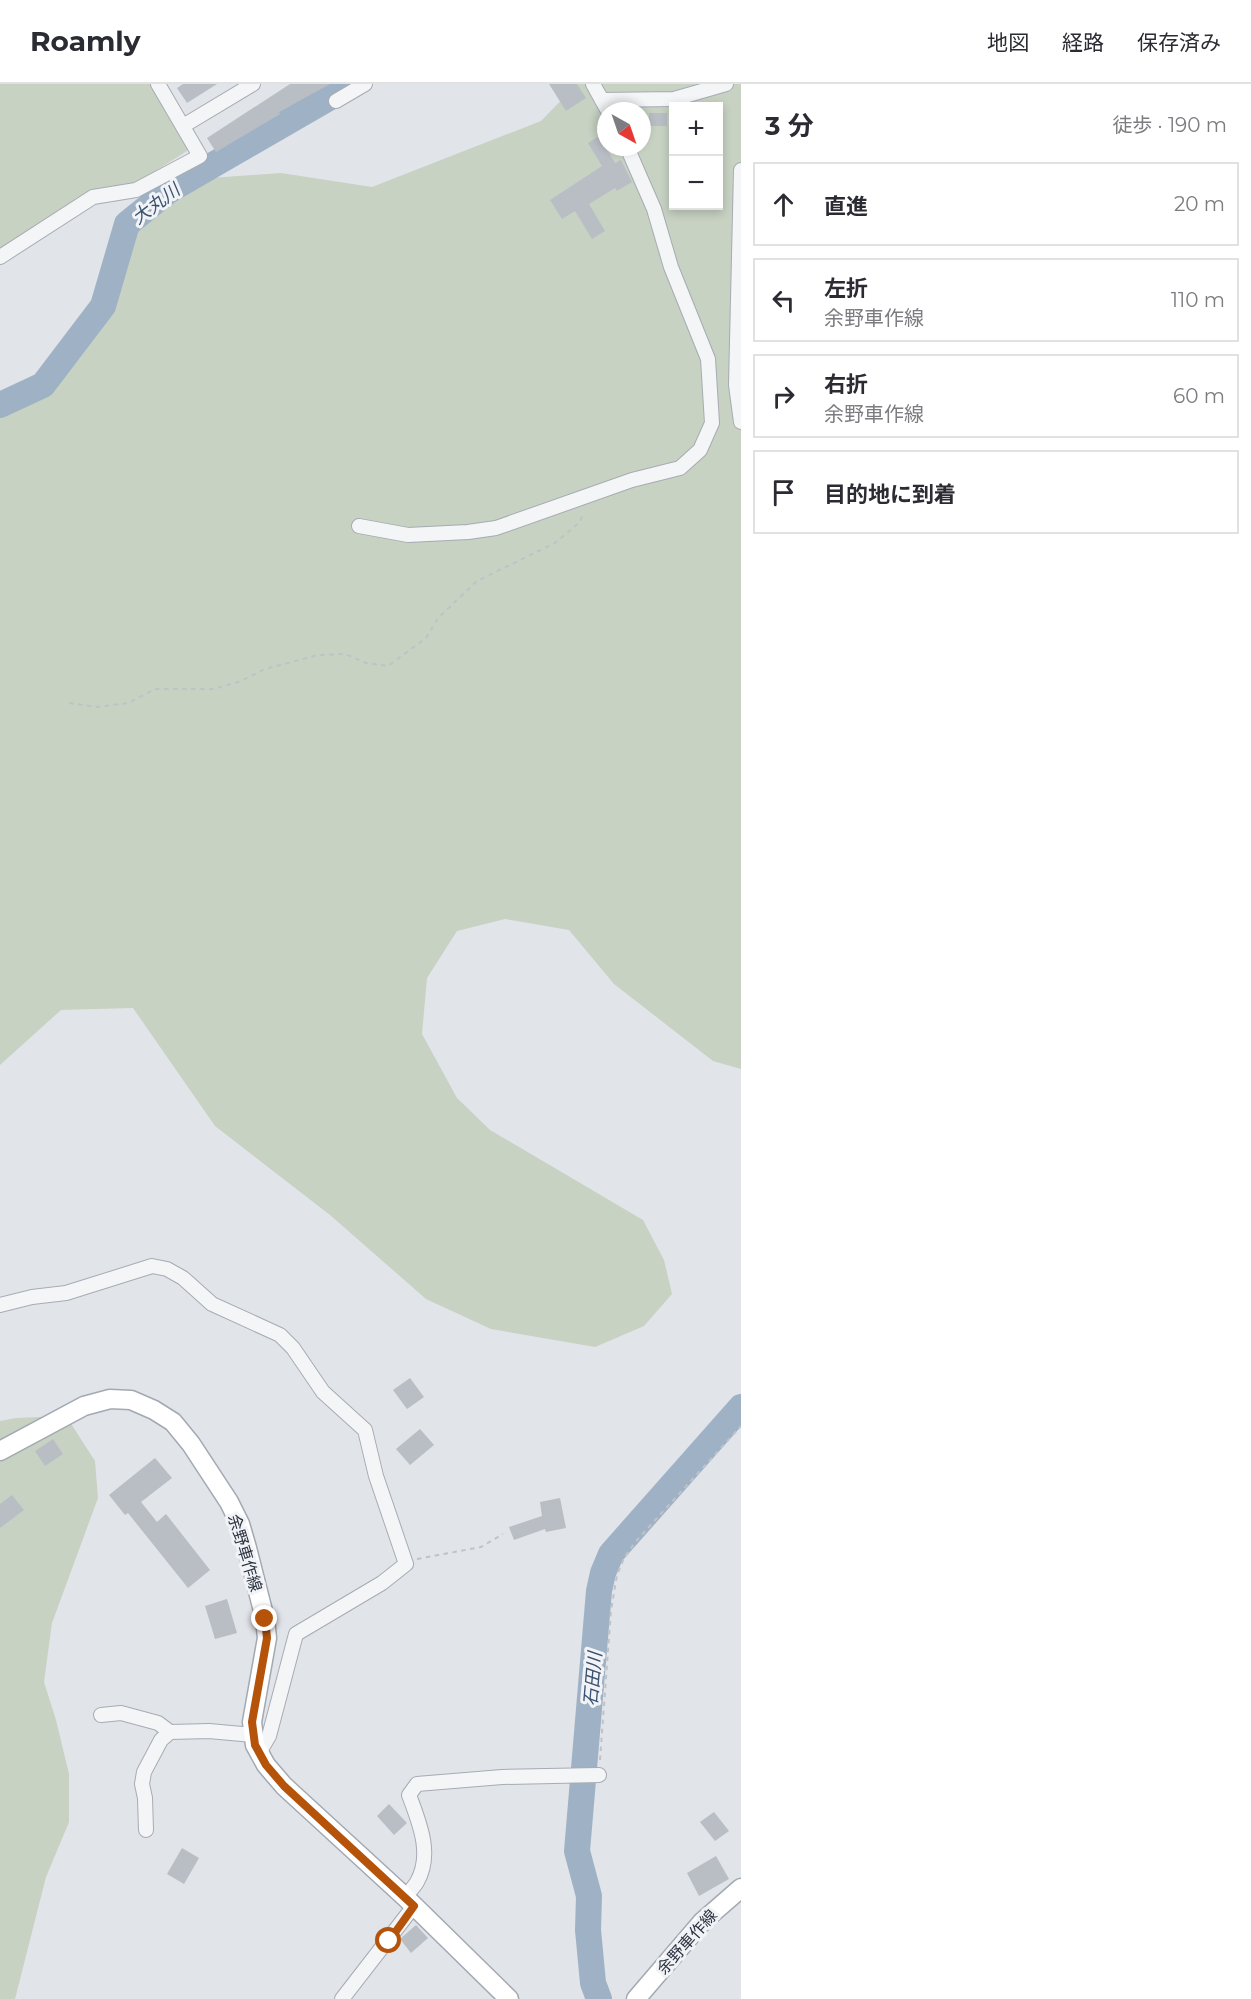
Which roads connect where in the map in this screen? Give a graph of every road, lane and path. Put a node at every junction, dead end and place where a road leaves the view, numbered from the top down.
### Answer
1 (158, 84) edge
2 (253, 84) edge
3 (365, 84) edge
4 (593, 84) edge
5 (726, 84) edge
6 (336, 101) dead end
7 (603, 102) edge
8 (640, 102) edge
9 (183, 126) junction
10 (631, 156) edge
11 (741, 170) edge
12 (0, 257) edge
13 (741, 422) edge
14 (589, 496) junction
15 (359, 526) dead end
16 (69, 703) dead end
17 (0, 1305) edge
18 (741, 1426) edge
19 (0, 1450) edge
20 (503, 1534) dead end
21 (406, 1564) junction
22 (101, 1715) dead end
23 (170, 1732) junction
24 (253, 1735) junction
25 (259, 1754) junction
26 (599, 1775) joint
27 (146, 1830) dead end
28 (741, 1888) edge
29 (410, 1901) junction
30 (342, 1999) edge
31 (508, 1999) edge
32 (636, 1999) edge

1 - 9 street
2 - 9 street
3 - 6 street
4 - 7 street
5 - 8 street
9 - 12 street
10 - 14 street
11 - 13 street
14 - 15 street
14 - 16 path
17 - 21 street
18 - 26 path
19 - 24 main road, 余野車作線
20 - 21 path
21 - 25 street
22 - 23 street
23 - 24 street
23 - 27 street
24 - 25 main road, 余野車作線
25 - 29 main road, 余野車作線
26 - 29 street
28 - 32 main road, 余野車作線
29 - 30 street
29 - 31 main road, 余野車作線

